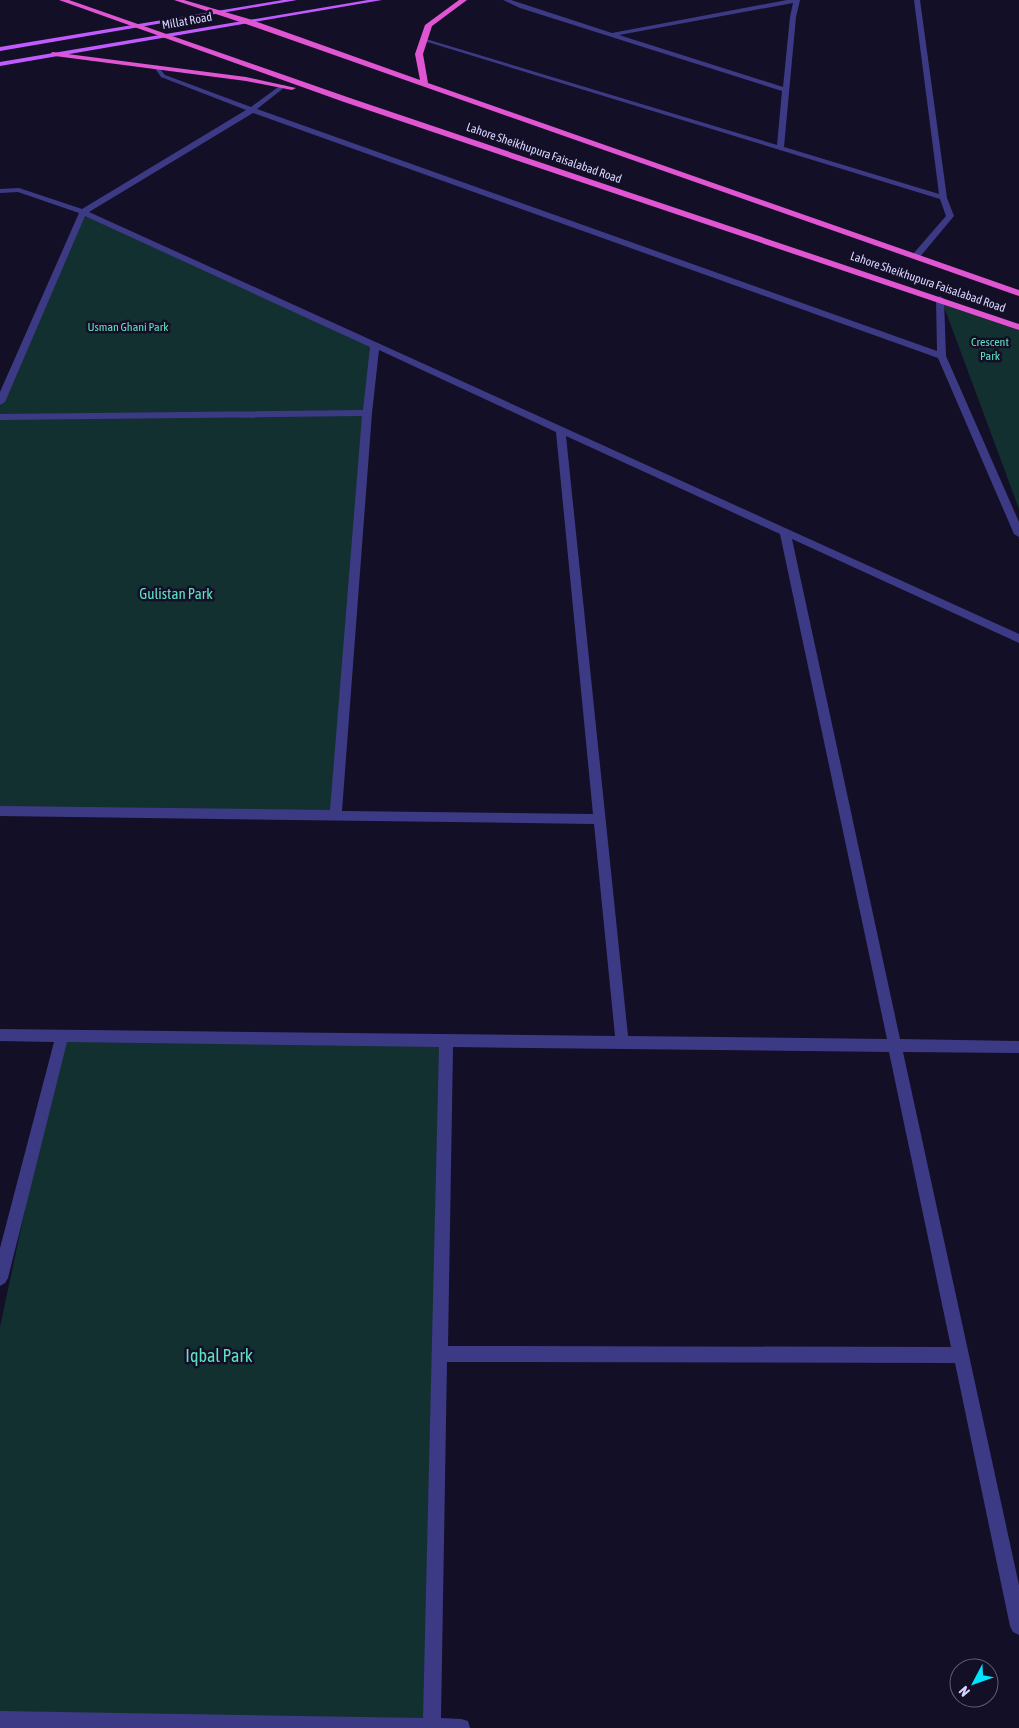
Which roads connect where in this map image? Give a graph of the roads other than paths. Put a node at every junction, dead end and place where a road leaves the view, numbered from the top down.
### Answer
1 (62, 0) edge
2 (177, 0) edge
3 (294, 0) edge
4 (379, 0) edge
5 (464, 0) edge
6 (506, 0) edge
7 (797, 0) edge
8 (917, 0) edge
9 (216, 13) junction
10 (246, 21) junction
11 (135, 26) junction
12 (612, 34) junction
13 (166, 36) junction
14 (424, 40) junction
15 (0, 49) edge
16 (55, 54) junction
17 (0, 64) edge
18 (157, 66) junction
19 (425, 84) junction
20 (283, 86) junction
21 (786, 90) junction
22 (347, 100) junction
23 (252, 110) junction
24 (780, 147) junction
25 (0, 191) edge
26 (943, 198) junction
27 (83, 212) junction
28 (916, 256) junction
29 (1019, 293) edge
30 (940, 299) junction
31 (1019, 327) edge
32 (375, 345) junction
33 (942, 356) junction
34 (0, 402) edge
35 (367, 413) junction
36 (0, 416) edge
37 (561, 430) junction
38 (785, 532) junction
39 (1019, 534) edge
40 (1019, 639) edge
41 (0, 811) edge
42 (336, 816) junction
43 (600, 819) junction
44 (0, 1035) edge
45 (62, 1036) junction
46 (446, 1040) junction
47 (622, 1042) junction
48 (894, 1045) junction
49 (1019, 1047) edge
50 (0, 1278) edge
51 (440, 1354) junction
52 (961, 1355) junction
53 (1019, 1626) edge
54 (0, 1720) edge
55 (432, 1726) junction
56 (461, 1728) edge

1 - 11 highway, Lahore Sheikhupura Faisalabad Road
2 - 9 highway, Lahore Sheikhupura Faisalabad Road
3 - 9 main road, Millat Road
4 - 10 main road, Millat Road
5 - 14 highway
6 - 12 street
7 - 12 street
7 - 21 street
8 - 26 street
9 - 10 highway, Lahore Sheikhupura Faisalabad Road
9 - 11 main road, Millat Road
10 - 13 main road, Millat Road
10 - 19 highway, Lahore Sheikhupura Faisalabad Road
11 - 13 highway, Lahore Sheikhupura Faisalabad Road
11 - 15 main road, Millat Road
12 - 21 street
13 - 16 main road, Millat Road
13 - 22 highway, Lahore Sheikhupura Faisalabad Road
14 - 19 highway
14 - 24 street
16 - 17 main road, Millat Road
16 - 18 highway
18 - 20 highway
18 - 23 street
19 - 28 highway, Lahore Sheikhupura Faisalabad Road
20 - 22 highway
20 - 23 street
21 - 24 street
22 - 30 highway, Lahore Sheikhupura Faisalabad Road
23 - 27 street
23 - 33 street
24 - 26 street
25 - 27 street
26 - 28 street
27 - 32 street
27 - 34 street
28 - 29 highway, Lahore Sheikhupura Faisalabad Road
30 - 31 highway, Lahore Sheikhupura Faisalabad Road
30 - 33 street
32 - 35 street
32 - 37 street
33 - 39 street
35 - 36 street
35 - 42 street
37 - 38 street
37 - 43 street
38 - 40 street
38 - 48 street
41 - 42 street
42 - 43 street
43 - 47 street
44 - 45 street
45 - 46 street
45 - 50 street
46 - 47 street
46 - 51 street
47 - 48 street
48 - 49 street
48 - 52 street
51 - 52 street
51 - 55 street
52 - 53 street
54 - 55 street
55 - 56 street

